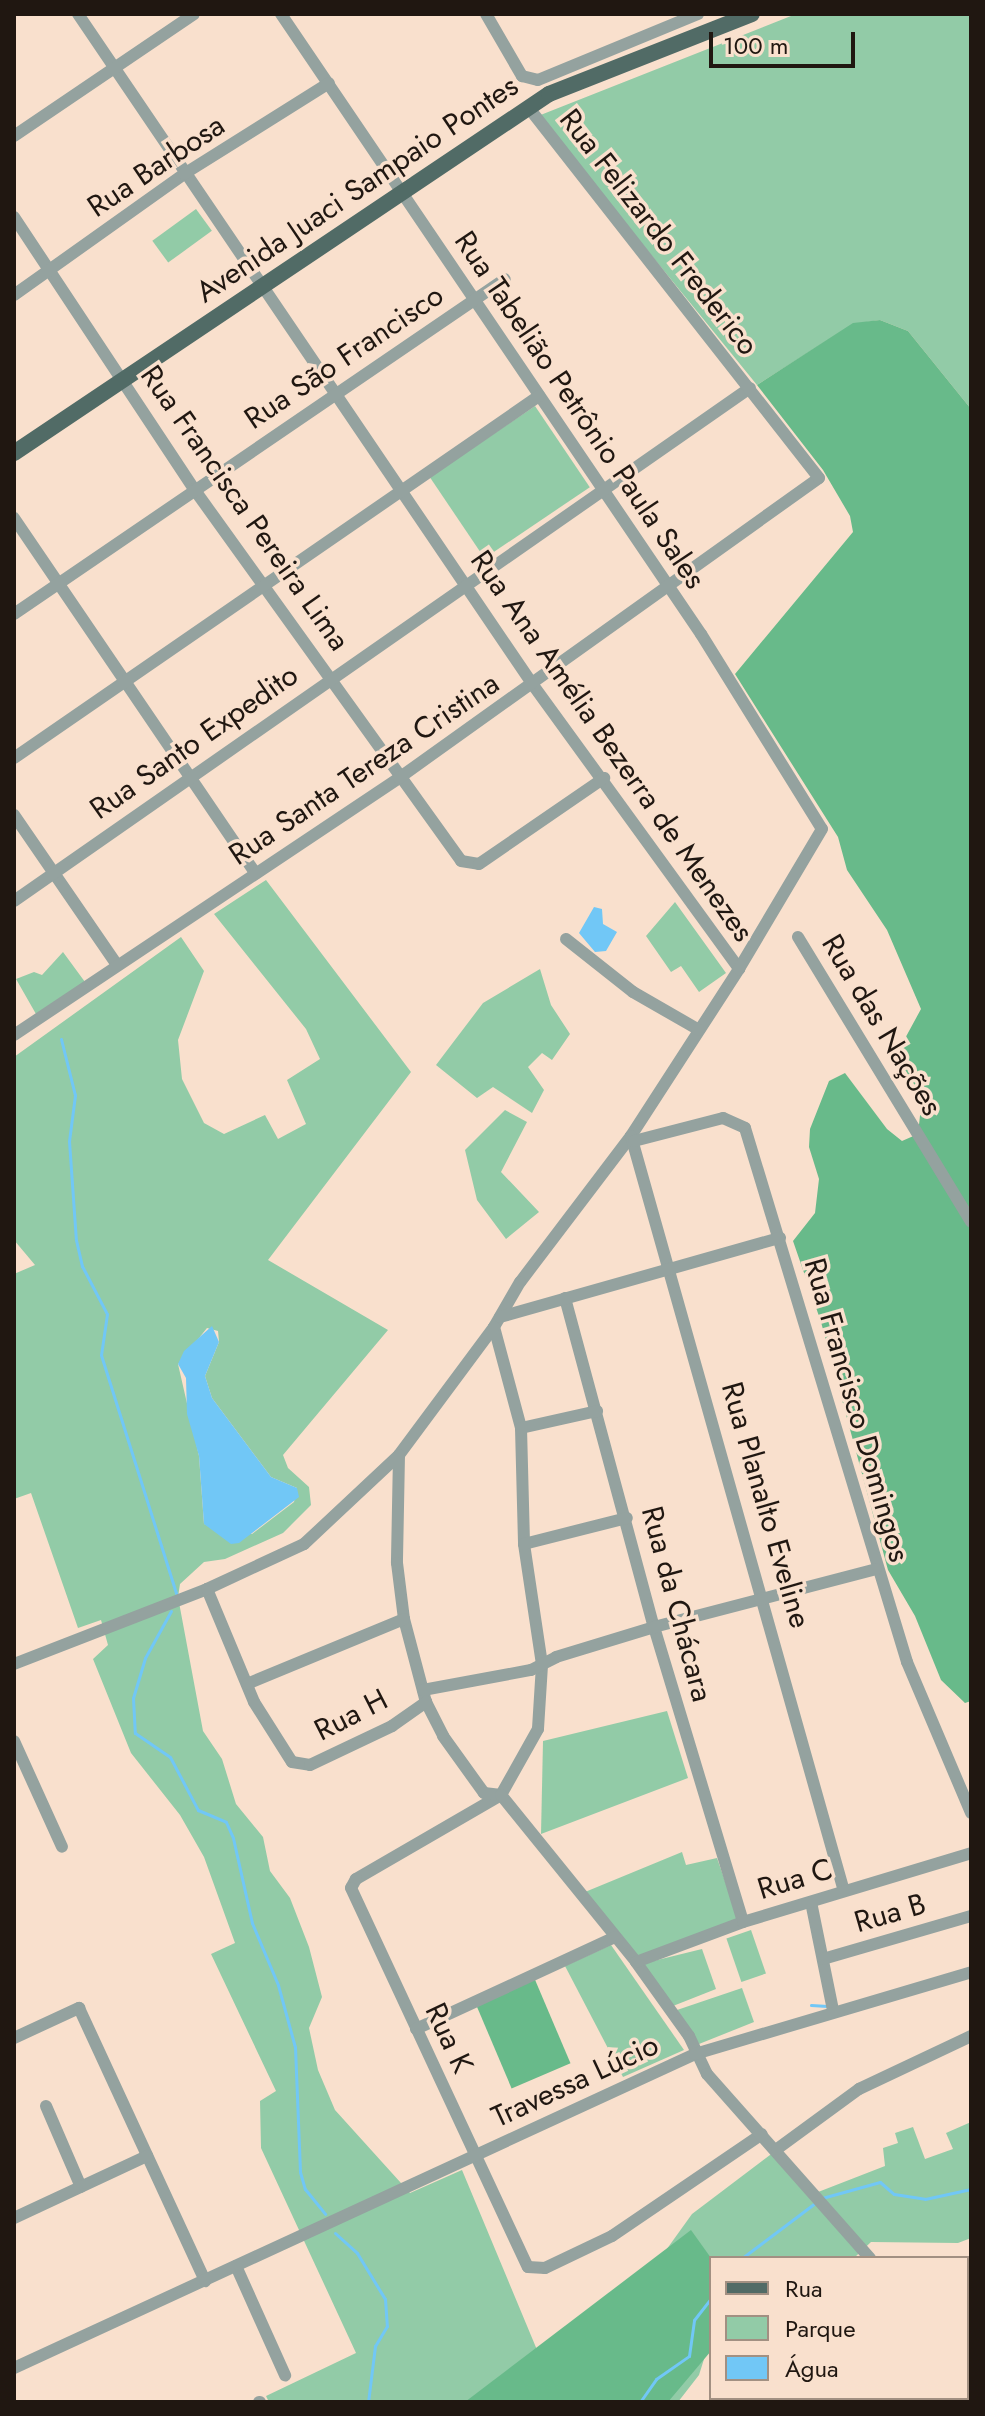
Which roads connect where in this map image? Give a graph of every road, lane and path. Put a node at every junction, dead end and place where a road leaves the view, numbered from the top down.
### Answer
1 (78, 14) edge
2 (194, 14) edge
3 (281, 14) edge
4 (486, 14) edge
5 (698, 14) edge
6 (752, 14) edge
7 (730, 18) edge
8 (114, 68) junction
9 (534, 79) junction
10 (329, 83) junction
11 (529, 107) junction
12 (14, 136) edge
13 (184, 174) junction
14 (402, 191) junction
15 (14, 217) edge
16 (50, 270) junction
17 (505, 279) dead end
18 (261, 286) junction
19 (14, 295) edge
20 (475, 300) junction
21 (124, 379) junction
22 (750, 388) junction
23 (336, 395) junction
24 (539, 396) junction
25 (14, 453) edge
26 (816, 483) joint
27 (194, 489) junction
28 (401, 491) junction
29 (604, 491) junction
30 (14, 518) edge
31 (261, 584) junction
32 (60, 585) junction
33 (467, 588) junction
34 (670, 589) junction
35 (14, 614) edge
36 (331, 678) junction
37 (125, 680) junction
38 (533, 685) junction
39 (14, 758) edge
40 (193, 777) junction
41 (399, 778) junction
42 (604, 778) junction
43 (14, 815) edge
44 (55, 873) junction
45 (256, 874) junction
46 (14, 901) edge
47 (798, 937) dead end
48 (566, 939) dead end
49 (117, 965) junction
50 (739, 969) junction
51 (699, 1030) junction
52 (14, 1035) edge
53 (632, 1138) junction
54 (971, 1222) edge
55 (780, 1238) junction
56 (672, 1270) junction
57 (565, 1298) junction
58 (497, 1322) junction
59 (597, 1411) junction
60 (521, 1428) junction
61 (399, 1455) junction
62 (627, 1518) junction
63 (524, 1544) junction
64 (876, 1569) junction
65 (207, 1589) junction
66 (765, 1597) junction
67 (404, 1619) junction
68 (654, 1627) junction
69 (14, 1664) edge
70 (542, 1665) junction
71 (247, 1684) junction
72 (425, 1696) junction
73 (14, 1741) edge
74 (501, 1795) junction
75 (971, 1813) edge
76 (62, 1847) dead end
77 (971, 1853) edge
78 (844, 1891) junction
79 (811, 1902) junction
80 (971, 1916) edge
81 (743, 1922) junction
82 (615, 1937) junction
83 (823, 1959) junction
84 (636, 1962) junction
85 (971, 1972) edge
86 (833, 2010) junction
87 (416, 2029) junction
88 (971, 2036) edge
89 (14, 2038) edge
90 (695, 2054) junction
91 (46, 2106) dead end
92 (762, 2134) junction
93 (777, 2149) junction
94 (475, 2155) junction
95 (147, 2156) junction
96 (81, 2187) junction
97 (14, 2218) edge
98 (868, 2256) edge
99 (236, 2266) junction
100 (205, 2281) junction
101 (14, 2368) edge
102 (285, 2375) dead end

1 - 8 street, Rua Ana Amélia Bezerra de Menezes
2 - 8 street
3 - 10 street, Rua Tabelião Petrônio Paula Sales
4 - 9 street
5 - 9 street
6 - 7 main road, Avenida Juaci Sampaio Pontes
7 - 11 main road, Avenida Juaci Sampaio Pontes
8 - 12 street
8 - 13 street, Rua Ana Amélia Bezerra de Menezes
9 - 11 street
10 - 13 street, Rua Barbosa
10 - 14 street, Rua Tabelião Petrônio Paula Sales
11 - 14 main road, Avenida Juaci Sampaio Pontes
11 - 22 street, Rua Felizardo Frederico
13 - 16 street, Rua Barbosa
13 - 18 street, Rua Ana Amélia Bezerra de Menezes
14 - 18 main road, Avenida Juaci Sampaio Pontes
14 - 20 street, Rua Tabelião Petrônio Paula Sales
15 - 16 street, Rua Francisca Pereira Lima
16 - 19 street, Rua Barbosa
16 - 21 street, Rua Francisca Pereira Lima
17 - 20 street, Rua São Francisco
18 - 21 main road, Avenida Juaci Sampaio Pontes
18 - 23 street, Rua Ana Amélia Bezerra de Menezes
20 - 23 street, Rua São Francisco
20 - 24 street, Rua Tabelião Petrônio Paula Sales
21 - 25 main road, Avenida Juaci Sampaio Pontes
21 - 27 street, Rua Francisca Pereira Lima
22 - 26 street, Rua Felizardo Frederico
22 - 29 street, Rua Felizardo Frederico
23 - 27 street, Rua São Francisco
23 - 28 street, Rua Ana Amélia Bezerra de Menezes
24 - 28 street
24 - 29 street, Rua Tabelião Petrônio Paula Sales
26 - 34 street, Rua Santa Tereza Cristina
27 - 31 street, Rua Francisca Pereira Lima
27 - 32 street, Rua São Francisco
28 - 31 street
28 - 33 street, Rua Ana Amélia Bezerra de Menezes
29 - 33 street, Rua Santo Expedito
29 - 34 street, Rua Tabelião Petrônio Paula Sales
30 - 32 street
31 - 36 street, Rua Francisca Pereira Lima
31 - 37 street
32 - 35 street, Rua São Francisco
32 - 37 street
33 - 36 street, Rua Santo Expedito
33 - 38 street, Rua Ana Amélia Bezerra de Menezes
34 - 38 street, Rua Santa Tereza Cristina
34 - 50 street, Rua Tabelião Petrônio Paula Sales
36 - 40 street, Rua Santo Expedito
36 - 41 street, Rua Francisca Pereira Lima
37 - 39 street
37 - 40 street
38 - 41 street, Rua Santa Tereza Cristina
38 - 42 street, Rua Ana Amélia Bezerra de Menezes
40 - 44 street, Rua Santo Expedito
40 - 45 street
41 - 42 street, Rua Francisca Pereira Lima
41 - 45 street, Rua Santa Tereza Cristina
42 - 50 street, Rua Ana Amélia Bezerra de Menezes
43 - 44 street
44 - 46 street, Rua Santo Expedito
44 - 49 street
45 - 49 street, Rua Santa Tereza Cristina
47 - 54 street, Rua das Nações
48 - 51 street
49 - 52 street, Rua Santa Tereza Cristina
50 - 51 street, Rua Ana Amélia Bezerra de Menezes
51 - 53 street, Rua Ana Amélia Bezerra de Menezes
53 - 55 street, Rua Francisco Domingos
53 - 56 street, Rua Planalto Eveline
53 - 58 street, Rua Ana Amélia Bezerra de Menezes
55 - 56 street
55 - 64 street, Rua Francisco Domingos
56 - 57 street
56 - 66 street, Rua Planalto Eveline
57 - 58 street
57 - 59 street, Rua da Chácara
58 - 60 street
58 - 61 street, Rua Ana Amélia Bezerra de Menezes
59 - 60 street
59 - 62 street, Rua da Chácara
60 - 63 street
61 - 65 street, Rua Ana Amélia Bezerra de Menezes
61 - 67 street
62 - 63 street
62 - 68 street, Rua da Chácara
63 - 70 street
64 - 66 street, Rua H
64 - 75 street, Rua Francisco Domingos
65 - 69 street, Rua Ana Amélia Bezerra de Menezes
65 - 71 street
66 - 68 street, Rua H
66 - 78 street, Rua Planalto Eveline
67 - 71 street
67 - 72 street
68 - 70 street, Rua H
68 - 81 street, Rua da Chácara
70 - 72 street, Rua H
70 - 74 street
71 - 72 street, Rua H
72 - 74 street
73 - 76 street
74 - 82 street
74 - 87 street, Rua K
77 - 78 street, Rua C
78 - 79 street, Rua C
79 - 81 street, Rua C
79 - 83 street
80 - 83 street, Rua B
81 - 84 street, Rua C
82 - 84 street
82 - 87 street
83 - 86 street
84 - 90 street
85 - 86 street, Travessa Lúcio
86 - 90 street, Travessa Lúcio
87 - 94 street, Rua K
88 - 93 street
89 - 95 street
90 - 92 street
90 - 94 street, Travessa Lúcio
91 - 96 street
92 - 93 street
92 - 94 street, Rua K
93 - 98 street
94 - 99 street, Travessa Lúcio
95 - 96 street
95 - 100 street
96 - 97 street
99 - 100 street, Travessa Lúcio
99 - 102 street
100 - 101 street, Travessa Lúcio

